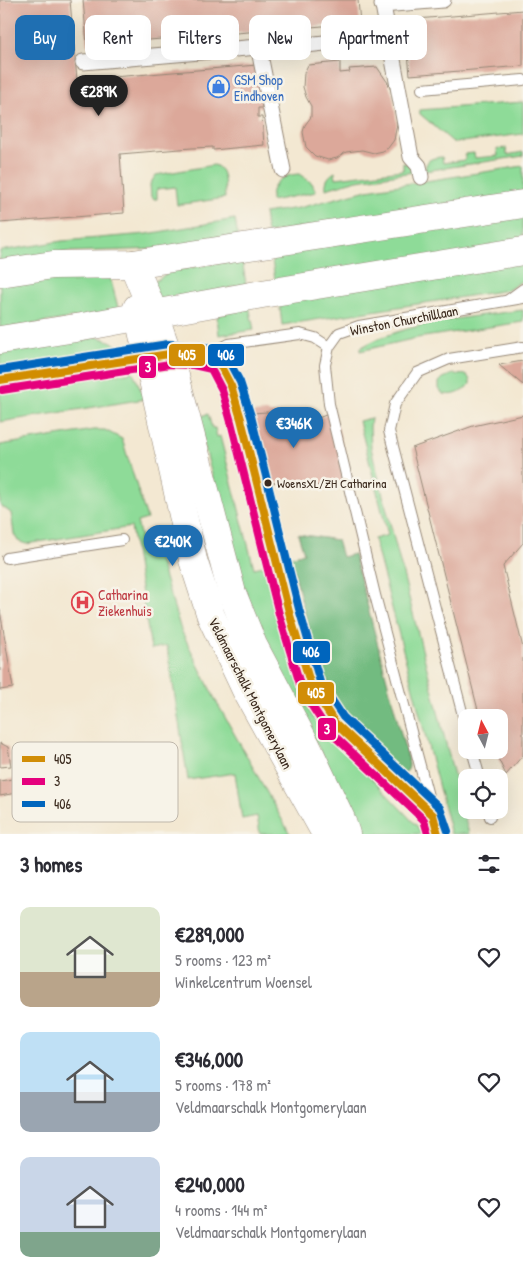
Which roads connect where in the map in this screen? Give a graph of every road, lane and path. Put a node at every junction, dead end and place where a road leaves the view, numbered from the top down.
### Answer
1 (443, 0) edge
2 (382, 2) edge
3 (385, 15) edge
4 (249, 48) edge
5 (261, 60) edge
6 (394, 60) edge
7 (83, 62) dead end
8 (523, 80) edge
9 (422, 89) dead end
10 (283, 170) dead end
11 (421, 177) dead end
12 (523, 204) edge
13 (523, 251) edge
14 (133, 264) junction
15 (0, 273) edge
16 (523, 289) edge
17 (523, 298) edge
18 (508, 301) junction
19 (146, 315) junction
20 (0, 340) edge
21 (329, 347) junction
22 (523, 347) edge
23 (158, 356) junction
24 (206, 356) junction
25 (0, 380) edge
26 (122, 540) dead end
27 (7, 558) dead end
28 (461, 709) edge
29 (433, 815) junction
30 (326, 834) edge
31 (346, 834) edge
32 (438, 834) edge

1 - 2 street
2 - 3 street
4 - 7 street
5 - 10 street
6 - 11 street
8 - 9 lane
12 - 14 main road
13 - 19 main road
14 - 15 main road
14 - 19 main road, Veldmaarschalk Montgomerylaan
16 - 18 lane
17 - 18 lane, Winston Churchilllaan
18 - 21 lane, Winston Churchilllaan
19 - 20 main road
19 - 23 main road, Veldmaarschalk Montgomerylaan
21 - 24 lane
21 - 29 lane
22 - 28 lane
23 - 24 lane
23 - 25 lane
23 - 30 main road, Veldmaarschalk Montgomerylaan
23 - 31 main road, Veldmaarschalk Montgomerylaan
24 - 29 lane
26 - 27 lane
29 - 32 lane

